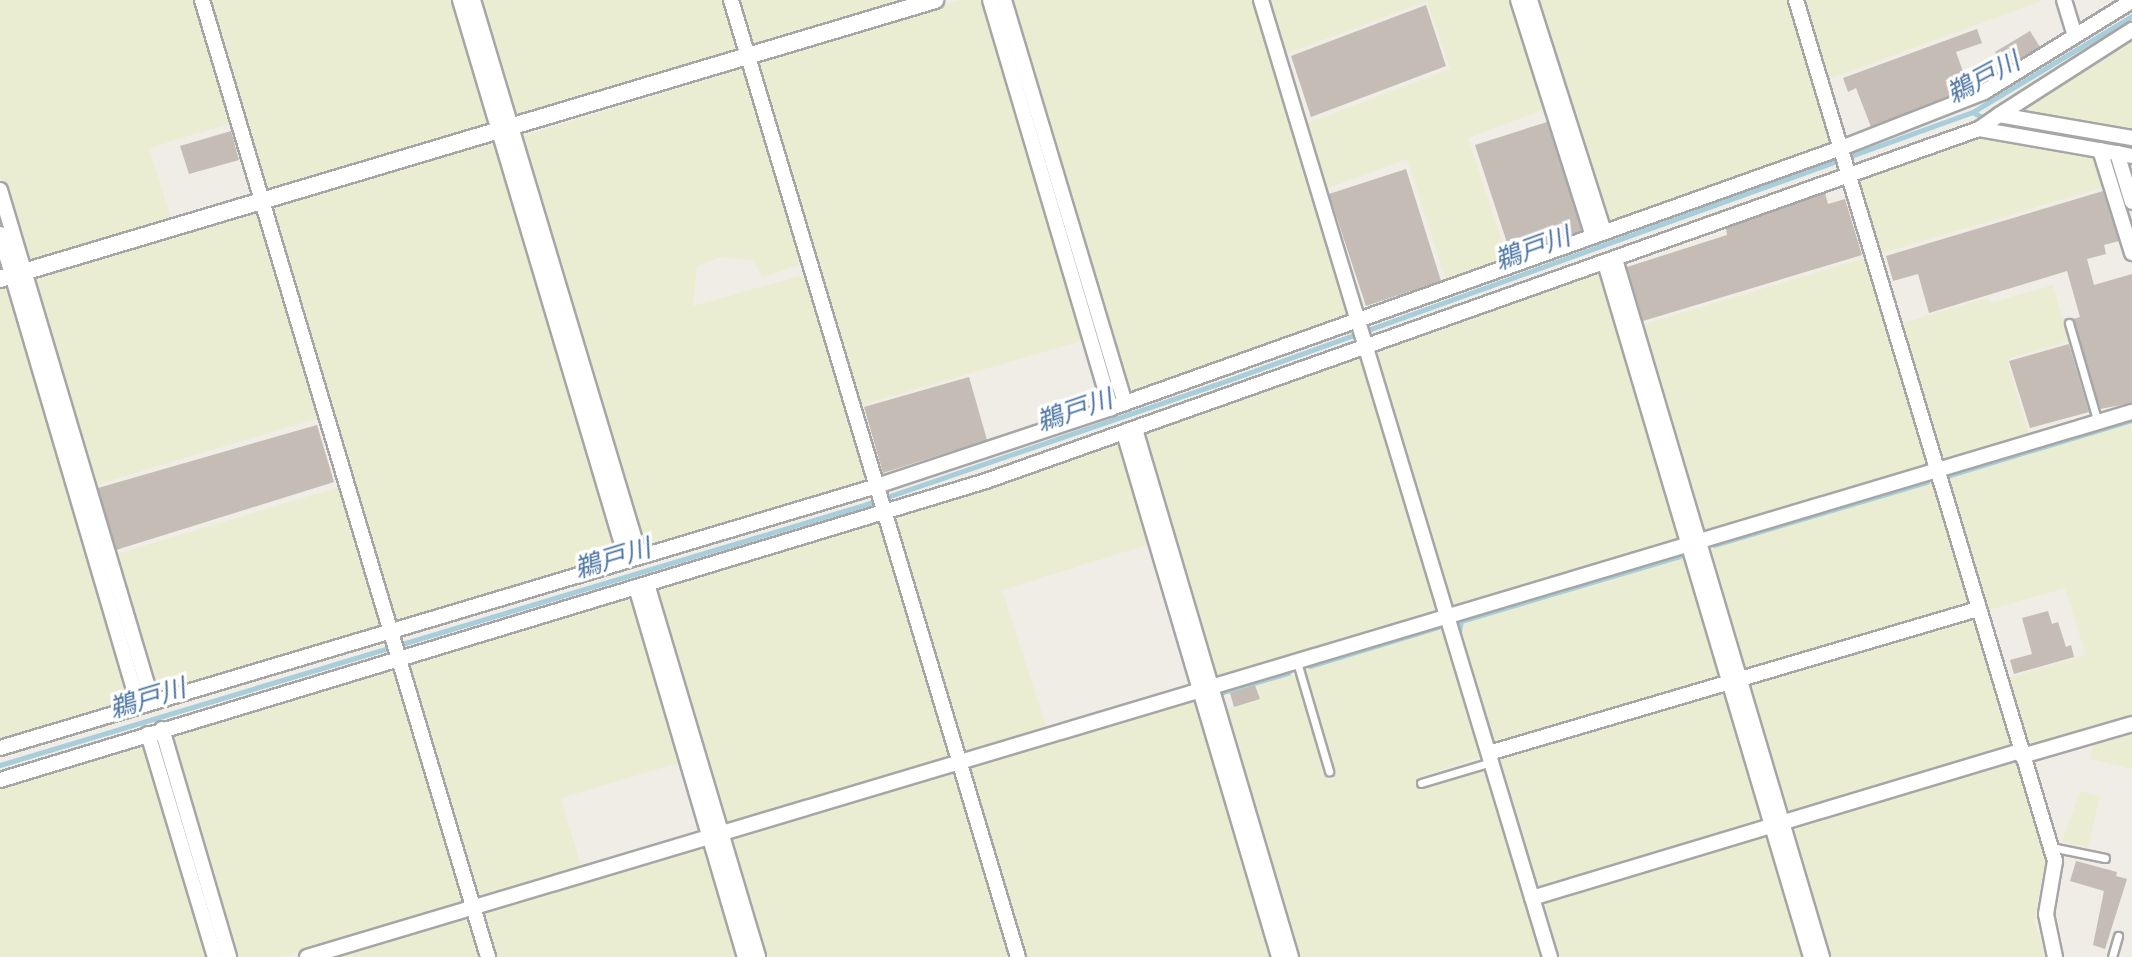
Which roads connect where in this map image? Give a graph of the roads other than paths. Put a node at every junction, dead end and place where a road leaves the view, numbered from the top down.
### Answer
1 (201, 0) edge
2 (460, 0) edge
3 (473, 0) edge
4 (731, 0) edge
5 (935, 0) edge
6 (990, 0) edge
7 (1004, 0) edge
8 (1262, 0) edge
9 (1518, 0) edge
10 (1530, 0) edge
11 (1796, 0) edge
12 (2064, 0) edge
13 (2132, 1) edge
14 (2132, 30) edge
15 (2075, 35) junction
16 (747, 56) junction
17 (1999, 115) junction
18 (505, 128) junction
19 (1979, 129) junction
20 (2132, 138) edge
21 (1844, 149) junction
22 (2100, 150) junction
23 (2117, 153) junction
24 (2132, 156) edge
25 (1850, 173) junction
26 (0, 190) edge
27 (262, 201) junction
28 (2132, 202) edge
29 (0, 234) edge
30 (1598, 234) junction
31 (2132, 253) edge
32 (1610, 261) junction
33 (12, 275) edge
34 (1360, 322) junction
35 (2069, 323) dead end
36 (1367, 344) junction
37 (1125, 403) junction
38 (1112, 408) junction
39 (2132, 412) edge
40 (2098, 423) junction
41 (1130, 431) junction
42 (1937, 472) junction
43 (878, 489) junction
44 (885, 511) junction
45 (1694, 544) junction
46 (633, 559) junction
47 (642, 586) junction
48 (1978, 609) junction
49 (1449, 616) junction
50 (391, 634) junction
51 (397, 656) junction
52 (1297, 662) junction
53 (1734, 680) junction
54 (1206, 689) junction
55 (145, 703) junction
56 (2132, 724) edge
57 (162, 729) junction
58 (148, 734) junction
59 (0, 748) edge
60 (2021, 753) junction
61 (1490, 757) junction
62 (960, 762) junction
63 (1329, 771) dead end
64 (0, 780) edge
65 (1421, 783) dead end
66 (1777, 823) junction
67 (716, 835) junction
68 (2051, 848) junction
69 (2106, 858) dead end
70 (1532, 898) junction
71 (473, 907) junction
72 (2118, 936) dead end
73 (215, 957) edge
74 (229, 957) edge
75 (307, 957) edge
76 (488, 957) edge
77 (746, 957) edge
78 (758, 957) edge
79 (1018, 957) edge
80 (1279, 957) edge
81 (1291, 957) edge
82 (1550, 957) edge
83 (1811, 957) edge
84 (1822, 957) edge
85 (2055, 957) edge
86 (2112, 957) edge

1 - 27 street
2 - 18 street
3 - 18 street
4 - 16 street
5 - 16 street
6 - 38 street
7 - 37 street
8 - 34 street
9 - 30 street
10 - 30 street
11 - 21 street
12 - 15 street
13 - 15 street
14 - 17 street
15 - 21 street
16 - 18 street
16 - 43 street
17 - 19 street
17 - 20 street
18 - 27 street
18 - 46 street
19 - 22 street
19 - 25 street
21 - 25 street
21 - 30 street
22 - 23 street
22 - 31 street
23 - 24 street
23 - 28 street
25 - 32 street
25 - 42 street
26 - 33 street
27 - 33 street
27 - 50 street
29 - 33 street
30 - 34 street
32 - 36 street
32 - 45 street
33 - 55 street
34 - 36 street
34 - 37 street
35 - 40 lane
36 - 41 street
36 - 49 street
37 - 38 street
38 - 43 street
39 - 40 street
40 - 42 street
41 - 44 street
41 - 54 street
42 - 45 street
42 - 48 street
43 - 44 street
43 - 46 street
44 - 47 street
44 - 62 street
45 - 49 street
45 - 53 street
46 - 50 street
47 - 51 street
47 - 67 street
48 - 53 street
48 - 60 street
49 - 52 street
49 - 61 street
50 - 51 street
50 - 55 street
51 - 57 street
51 - 71 street
52 - 54 street
52 - 63 lane
53 - 61 street
53 - 66 street
54 - 62 street
54 - 80 street
54 - 81 street
55 - 59 street
56 - 60 street
57 - 58 street
57 - 74 street
58 - 64 street
58 - 73 street
60 - 66 street
60 - 68 street
61 - 65 lane
61 - 70 street
62 - 67 street
62 - 79 street
66 - 70 street
66 - 83 street
66 - 84 street
67 - 71 street
67 - 77 street
67 - 78 street
68 - 69 lane
68 - 85 street
70 - 82 street
71 - 75 street
71 - 76 street
72 - 86 lane

